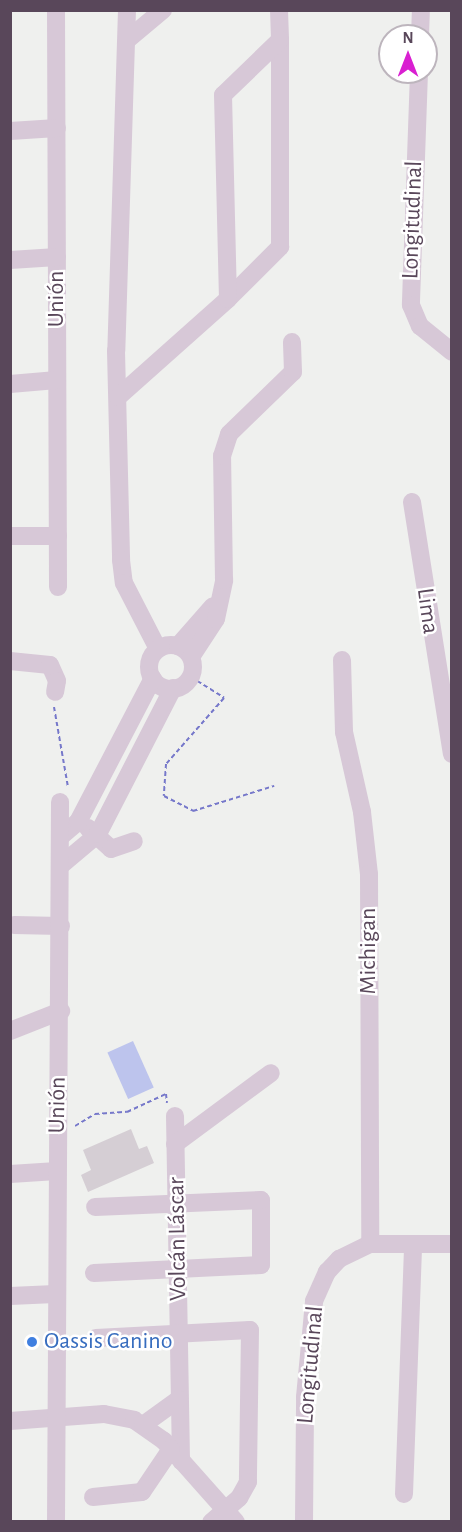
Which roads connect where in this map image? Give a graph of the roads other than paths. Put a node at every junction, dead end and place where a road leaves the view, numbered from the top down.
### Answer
1 (56, 10) edge
2 (127, 10) edge
3 (163, 10) edge
4 (279, 10) edge
5 (126, 40) junction
6 (280, 40) junction
7 (418, 84) edge
8 (57, 128) junction
9 (10, 131) edge
10 (57, 257) junction
11 (10, 260) edge
12 (228, 299) junction
13 (292, 342) dead end
14 (452, 352) edge
15 (57, 380) junction
16 (10, 384) edge
17 (118, 397) junction
18 (412, 502) dead end
19 (10, 536) edge
20 (58, 536) junction
21 (58, 587) dead end
22 (158, 649) junction
23 (185, 651) junction
24 (342, 660) dead end
25 (10, 662) edge
26 (153, 678) junction
27 (173, 688) junction
28 (55, 692) road end
29 (452, 754) edge
30 (106, 770) junction
31 (126, 780) junction
32 (60, 802) road end
33 (78, 822) junction
34 (98, 834) junction
35 (60, 837) junction
36 (134, 841) dead end
37 (60, 867) junction
38 (14, 925) dead end
39 (61, 926) junction
40 (61, 1011) junction
41 (10, 1031) edge
42 (271, 1073) dead end
43 (176, 1116) dead end
44 (175, 1144) junction
45 (57, 1172) junction
46 (10, 1174) edge
47 (178, 1203) junction
48 (95, 1207) dead end
49 (370, 1244) junction
50 (413, 1244) junction
51 (452, 1244) edge
52 (179, 1268) junction
53 (94, 1273) dead end
54 (55, 1294) junction
55 (10, 1296) edge
56 (180, 1333) junction
57 (96, 1338) dead end
58 (179, 1399) junction
59 (57, 1418) junction
60 (10, 1421) edge
61 (143, 1425) junction
62 (176, 1455) junction
63 (404, 1494) dead end
64 (93, 1497) dead end
65 (223, 1518) edge
66 (56, 1521) edge
67 (304, 1521) edge

1 - 8 street, Unión
2 - 5 street
3 - 5 street
4 - 6 street
5 - 17 street
6 - 12 street
6 - 12 street
7 - 14 street, Longitudinal
8 - 9 street
8 - 10 street, Unión
10 - 11 street
10 - 15 street, Unión
12 - 17 street
13 - 23 street
15 - 16 street
15 - 20 street, Unión
17 - 22 street
18 - 29 street, Lima
19 - 20 street
20 - 21 street, Unión
22 - 23 street
22 - 26 street
23 - 27 street
24 - 49 street, Michigan
25 - 28 street
26 - 27 street
26 - 30 street
27 - 31 street
30 - 31 street
30 - 33 street
31 - 34 street
32 - 35 street, Unión
33 - 34 street
33 - 35 street
34 - 36 street
34 - 37 street
35 - 37 street, Unión
37 - 39 street, Unión
38 - 39 street
39 - 40 street, Unión
40 - 41 street
40 - 45 street, Unión
42 - 44 street
43 - 44 street, Volcán Láscar
44 - 47 street, Volcán Láscar
45 - 46 street
45 - 54 street, Unión
47 - 48 street
47 - 52 street, Volcán Láscar
47 - 52 street
49 - 50 street, Longitudinal
49 - 67 street, Longitudinal
50 - 51 street, Longitudinal
50 - 63 street
52 - 53 street
52 - 56 street, Volcán Láscar
54 - 55 street
54 - 59 street, Unión
56 - 57 street
56 - 58 street, Volcán Láscar
56 - 65 street
58 - 61 street
58 - 62 street, Volcán Láscar
59 - 60 street
59 - 61 street
59 - 66 street, Unión
61 - 62 street
62 - 64 street
62 - 65 street

